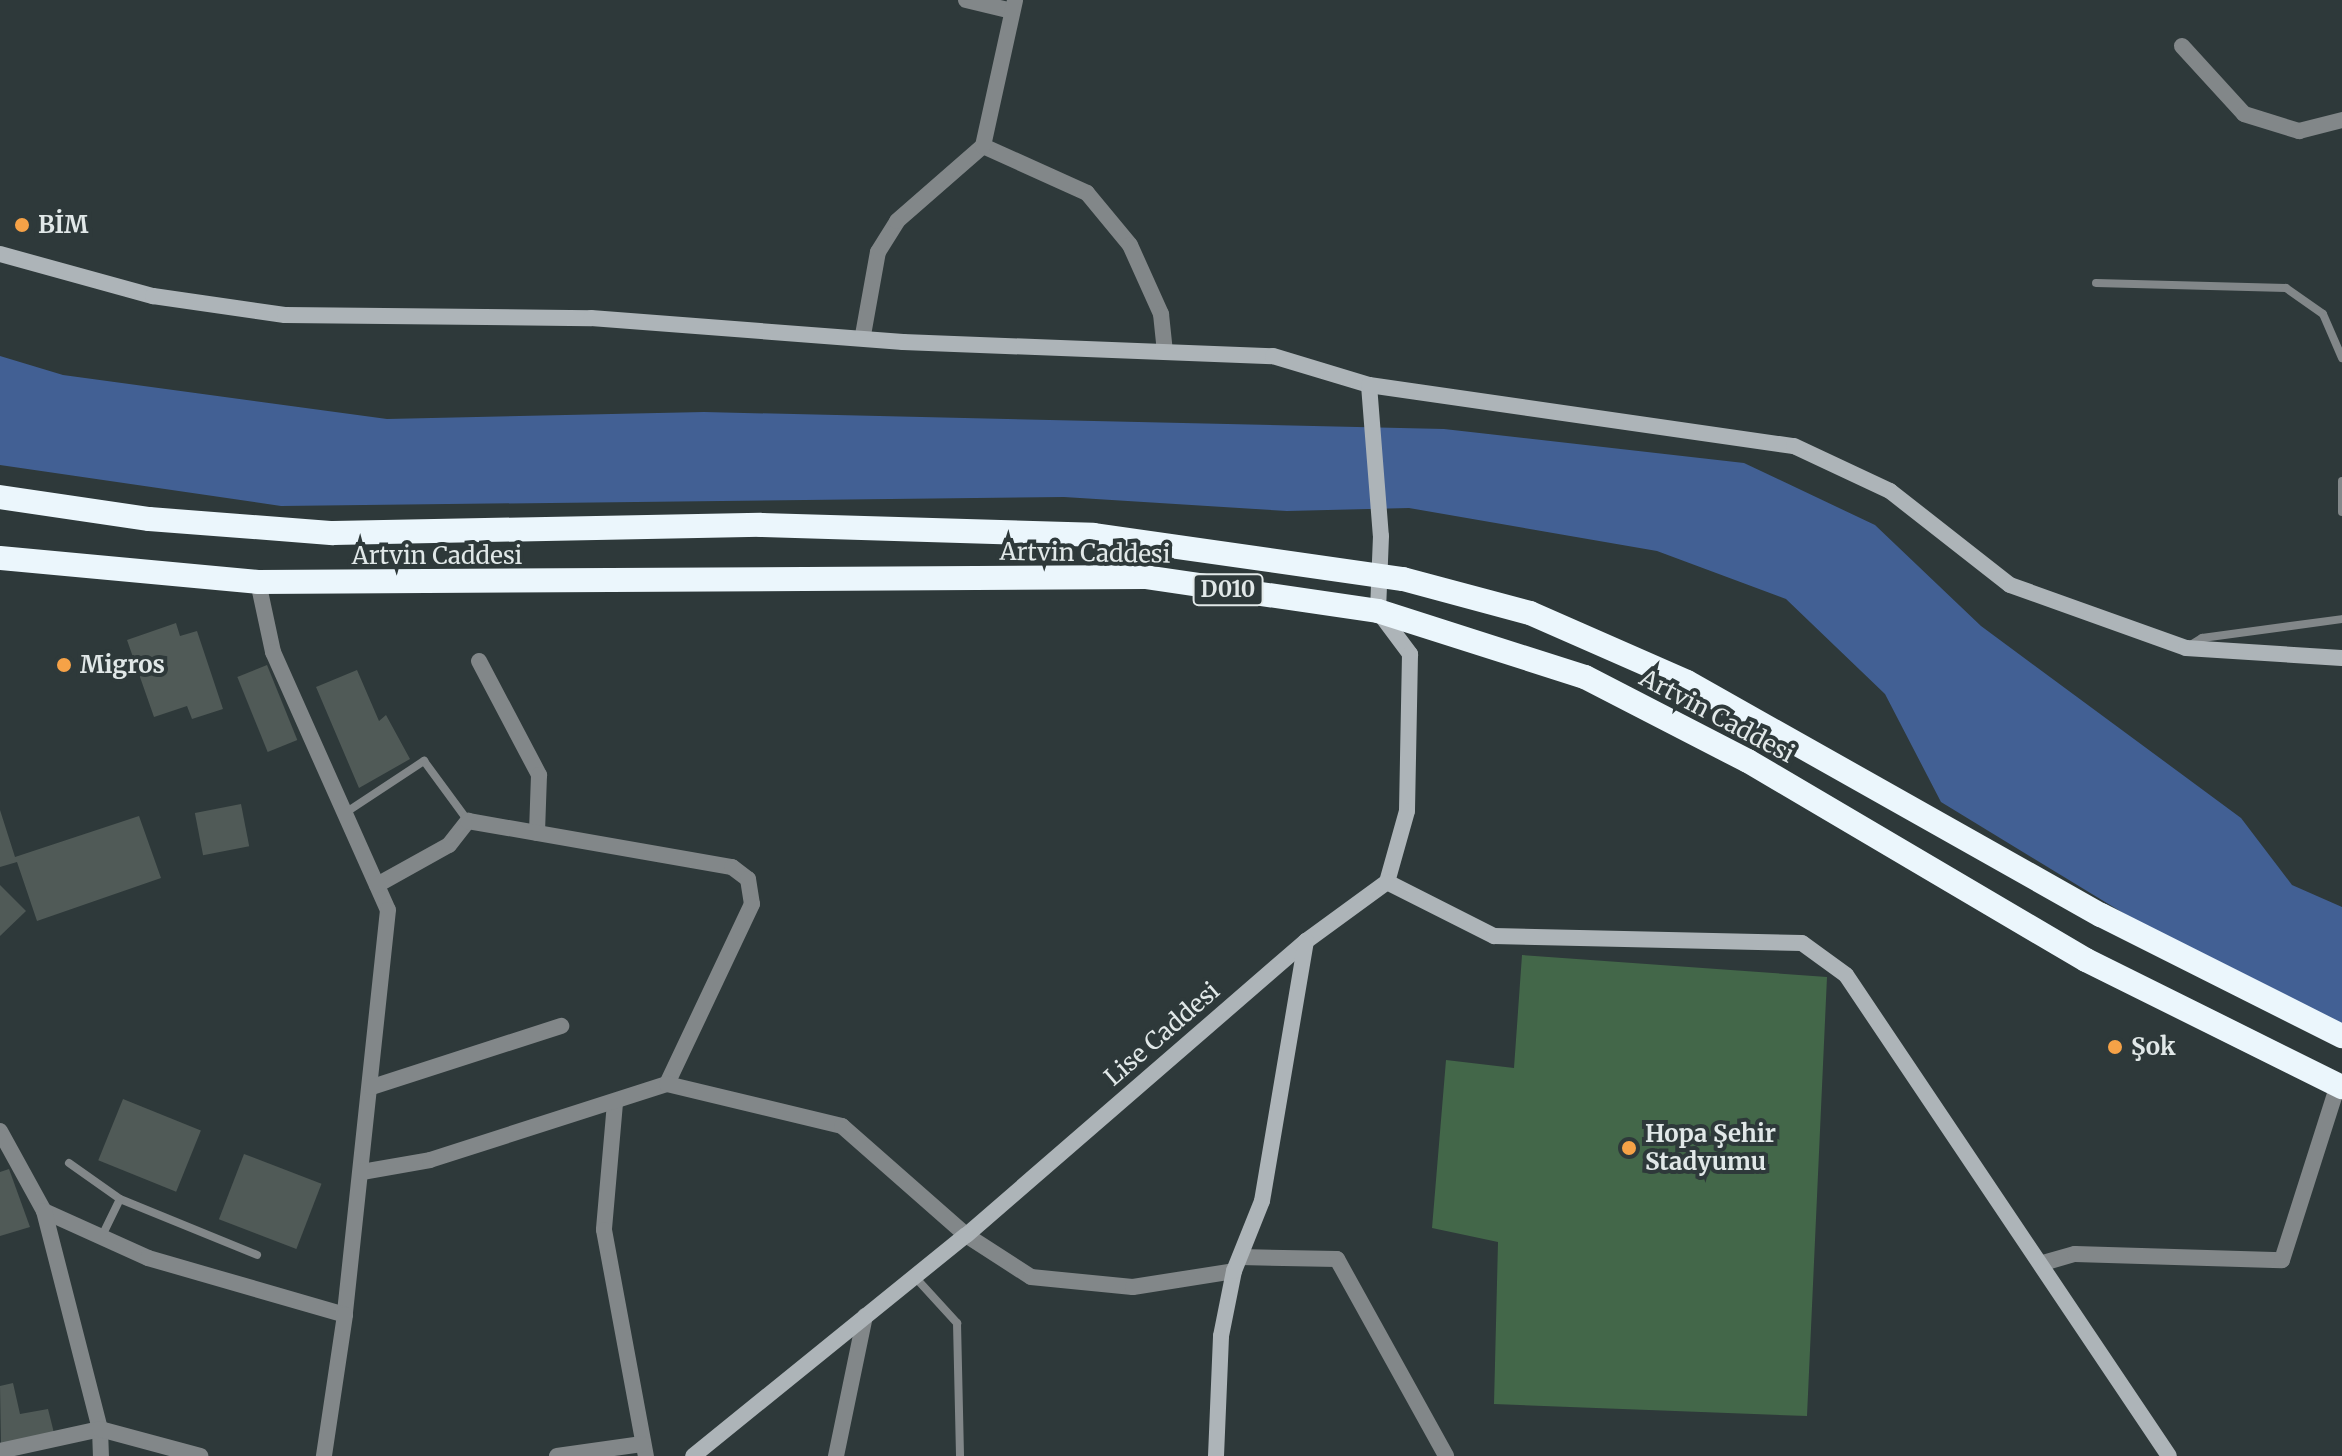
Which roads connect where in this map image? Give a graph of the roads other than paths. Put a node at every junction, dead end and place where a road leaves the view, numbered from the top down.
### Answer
1 (966, 0) edge
2 (1014, 5) edge
3 (2182, 46) dead end
4 (2342, 120) edge
5 (983, 146) junction
6 (0, 254) edge
7 (2096, 283) dead end
8 (863, 335) junction
9 (1165, 352) junction
10 (2342, 358) edge
11 (1369, 385) junction
12 (2342, 481) edge
13 (0, 497) edge
14 (2342, 512) edge
15 (6, 561) edge
16 (1382, 576) junction
17 (258, 582) junction
18 (1378, 611) junction
19 (2342, 619) edge
20 (2186, 648) junction
21 (2342, 658) edge
22 (479, 661) dead end
23 (345, 813) junction
24 (468, 821) junction
25 (537, 833) junction
26 (1387, 882) junction
27 (377, 885) junction
28 (1306, 941) junction
29 (561, 1026) dead end
30 (2342, 1036) edge
31 (667, 1084) junction
32 (2340, 1086) edge
33 (372, 1087) junction
34 (615, 1103) junction
35 (0, 1131) edge
36 (69, 1163) dead end
37 (362, 1172) junction
38 (120, 1199) junction
39 (44, 1211) junction
40 (966, 1235) junction
41 (101, 1239) junction
42 (257, 1255) dead end
43 (2043, 1263) junction
44 (1237, 1264) junction
45 (914, 1276) junction
46 (345, 1315) junction
47 (865, 1316) junction
48 (100, 1429) junction
49 (644, 1450) edge
50 (0, 1451) edge
51 (101, 1456) edge
52 (200, 1456) edge
53 (324, 1456) edge
54 (557, 1456) edge
55 (693, 1456) edge
56 (836, 1456) edge
57 (960, 1456) edge
58 (1216, 1456) edge
59 (1446, 1456) edge
60 (2169, 1456) edge

1 - 2 street
2 - 5 street
3 - 4 street
5 - 8 street
5 - 9 street
6 - 8 street
7 - 10 lane
8 - 9 street
9 - 11 street
11 - 16 street
11 - 20 street
12 - 14 lane
13 - 16 highway, Artvin Caddesi / D010
15 - 17 highway, Artvin Caddesi / D010
16 - 18 street
16 - 30 highway, Artvin Caddesi / D010
17 - 18 highway, Artvin Caddesi / D010
17 - 23 street
18 - 26 street
18 - 32 highway, Artvin Caddesi / D010
19 - 20 lane
20 - 21 street
22 - 25 street
23 - 24 lane
23 - 27 street
24 - 25 street
24 - 27 street
25 - 31 street
26 - 28 street, Lise Caddesi
26 - 43 street
27 - 33 street
28 - 40 street, Lise Caddesi
28 - 44 street
29 - 33 street
31 - 34 street
31 - 40 street
32 - 43 street
33 - 37 street
34 - 37 street
34 - 49 street
35 - 39 street
36 - 38 lane
37 - 46 street
38 - 41 lane
38 - 42 lane
39 - 41 street
39 - 48 street
40 - 44 street
40 - 45 street, Lise Caddesi
41 - 46 street
43 - 60 street
44 - 58 street
44 - 59 street
45 - 47 street, Lise Caddesi
45 - 57 lane
46 - 53 street
47 - 55 street, Lise Caddesi
47 - 56 street
48 - 50 street
48 - 51 street
48 - 52 street
49 - 54 street

